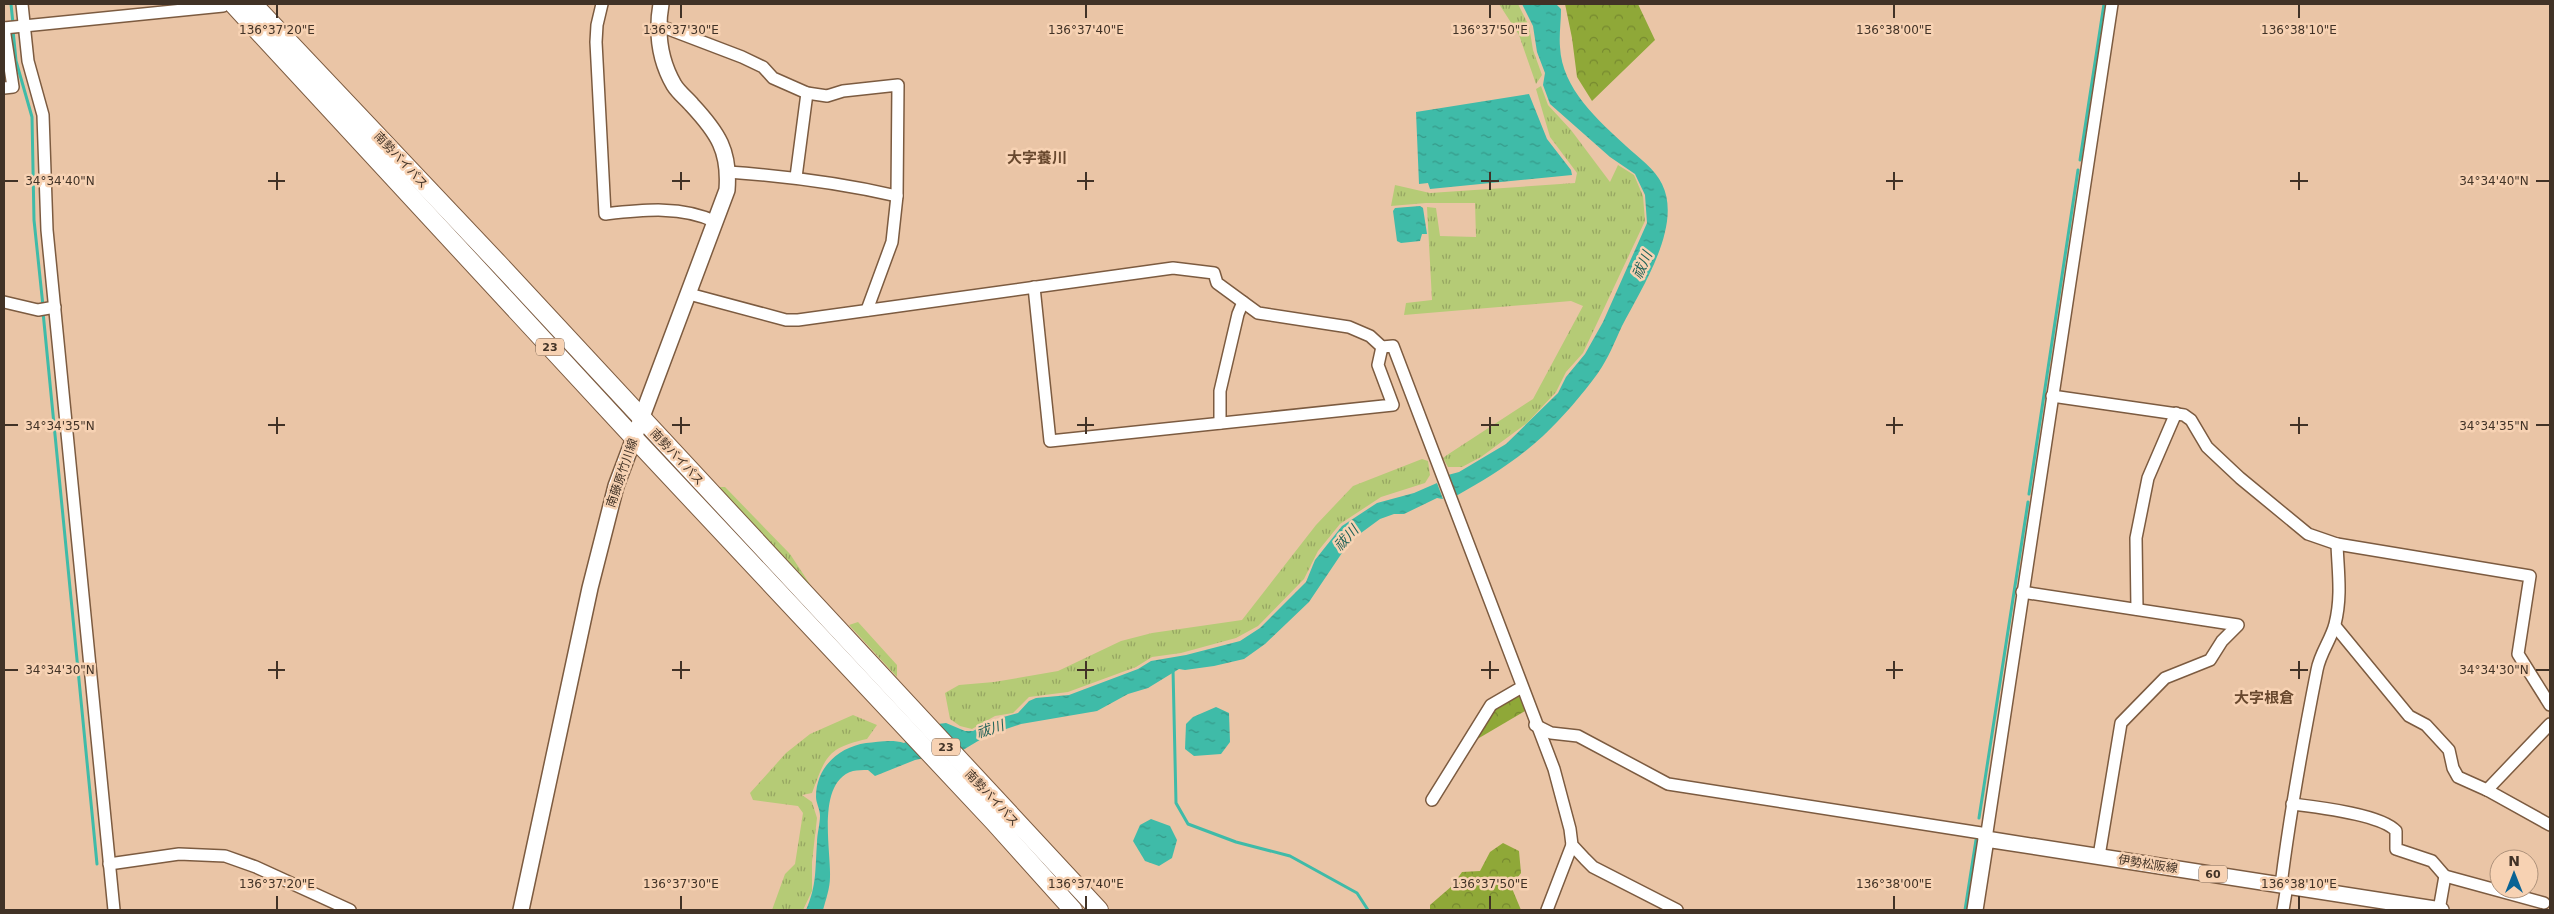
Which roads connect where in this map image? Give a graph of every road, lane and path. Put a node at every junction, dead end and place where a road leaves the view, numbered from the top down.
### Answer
1 (22, 4) edge
2 (253, 4) edge
3 (602, 4) edge
4 (661, 4) edge
5 (2112, 4) edge
6 (228, 5) edge
7 (658, 25) junction
8 (12, 27) edge
9 (4, 88) edge
10 (807, 93) junction
11 (728, 172) junction
12 (796, 177) junction
13 (897, 196) junction
14 (716, 222) junction
15 (1034, 287) junction
16 (689, 294) junction
17 (4, 302) edge
18 (1243, 302) junction
19 (47, 309) junction
20 (867, 310) junction
21 (1382, 347) junction
22 (2052, 396) junction
23 (2176, 413) junction
24 (640, 417) junction
25 (1220, 423) junction
26 (634, 438) junction
27 (2337, 544) junction
28 (2022, 592) junction
29 (2136, 609) junction
30 (2335, 626) junction
31 (876, 684) junction
32 (1522, 687) junction
33 (2550, 705) edge
34 (2550, 724) edge
35 (1536, 725) junction
36 (2487, 790) junction
37 (1432, 800) dead end
38 (2292, 804) junction
39 (1001, 818) junction
40 (2550, 825) edge
41 (1986, 838) junction
42 (1572, 845) junction
43 (2099, 856) junction
44 (109, 864) junction
45 (2446, 876) junction
46 (2284, 885) junction
47 (2545, 903) edge
48 (114, 910) edge
49 (350, 910) edge
50 (521, 910) edge
51 (1073, 910) edge
52 (1099, 910) edge
53 (1546, 910) edge
54 (1677, 910) edge
55 (1975, 910) edge
56 (2283, 910) edge
57 (2440, 910) edge

1 - 8 street
2 - 24 highway, 南勢バイパス / 23
3 - 14 street
4 - 7 main road, 南藤原竹川線
5 - 22 street
6 - 8 street
6 - 26 highway, 南勢バイパス / 23
7 - 10 street
7 - 11 main road, 南藤原竹川線
8 - 9 street
8 - 19 street
10 - 12 street
10 - 13 street
11 - 12 street
11 - 14 main road, 南藤原竹川線
12 - 13 street
13 - 20 street
14 - 16 main road, 南藤原竹川線
15 - 18 street
15 - 20 street
15 - 25 street
16 - 20 street
16 - 24 main road, 南藤原竹川線
17 - 19 street
18 - 21 street
18 - 25 street
19 - 44 street
21 - 25 street
21 - 32 street
22 - 23 street
22 - 28 street
23 - 27 street
23 - 29 street
24 - 26 main road, 南藤原竹川線
24 - 31 highway, 南勢バイパス / 23
26 - 31 highway, 南勢バイパス / 23
26 - 50 main road, 南藤原竹川線
27 - 30 street
27 - 33 street
28 - 29 street
28 - 41 street
29 - 43 street
30 - 36 street
30 - 38 street
31 - 39 highway, 南勢バイパス / 23
32 - 35 street
32 - 37 street
34 - 36 street
35 - 41 street
35 - 42 street
36 - 40 street
38 - 45 street
38 - 46 street
39 - 51 highway, 南勢バイパス / 23
39 - 52 highway, 南勢バイパス / 23
41 - 43 main road, 伊勢松阪線 / 60
41 - 55 main road
42 - 53 street
42 - 54 street
43 - 46 main road, 伊勢松阪線 / 60
44 - 48 street
44 - 49 street
45 - 47 street
45 - 57 street
46 - 56 street
46 - 57 main road, 伊勢松阪線 / 60

